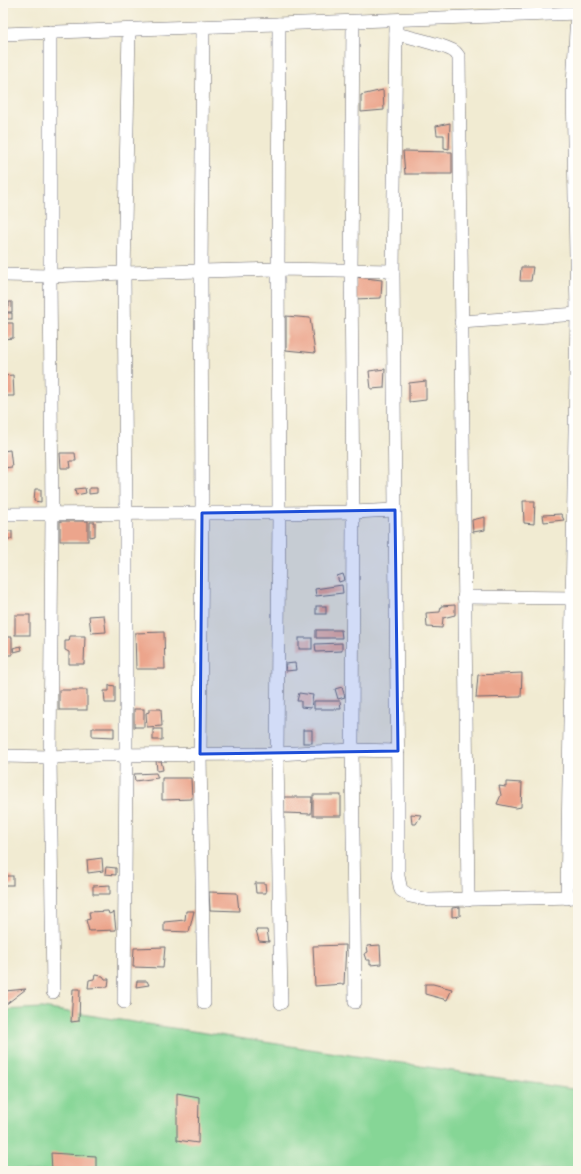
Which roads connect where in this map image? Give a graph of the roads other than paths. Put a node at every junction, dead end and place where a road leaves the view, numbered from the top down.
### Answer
1 (578, 13) edge
2 (396, 20) junction
3 (353, 22) junction
4 (279, 24) junction
5 (203, 27) junction
6 (128, 30) junction
7 (50, 32) junction
8 (3, 34) edge
9 (396, 34) junction
10 (278, 269) junction
11 (201, 271) junction
12 (351, 271) junction
13 (393, 271) junction
14 (124, 272) junction
15 (3, 275) edge
16 (50, 276) junction
17 (578, 314) edge
18 (461, 322) junction
19 (395, 510) junction
20 (353, 512) junction
21 (52, 513) junction
22 (202, 513) junction
23 (3, 514) edge
24 (126, 514) junction
25 (279, 514) junction
26 (464, 597) junction
27 (575, 598) edge
28 (352, 750) junction
29 (398, 751) junction
30 (200, 754) junction
31 (277, 754) junction
32 (126, 755) junction
33 (3, 756) edge
34 (50, 757) junction
35 (572, 898) edge
36 (468, 900) junction
37 (53, 992) dead end
38 (124, 1002) dead end
39 (281, 1002) dead end
40 (355, 1002) dead end
41 (204, 1003) dead end

1 - 2 street
1 - 17 street
2 - 3 street
2 - 9 street
3 - 4 street
3 - 12 street
4 - 5 street
4 - 10 street
5 - 6 street
5 - 11 street
6 - 7 street
6 - 14 street
7 - 8 street
7 - 16 street
9 - 13 street
9 - 18 street
10 - 11 street
10 - 12 street
10 - 25 street
11 - 14 street
11 - 22 street
12 - 13 street
12 - 20 street
13 - 19 street
14 - 16 street
14 - 24 street
15 - 16 street
16 - 21 street
17 - 18 street
17 - 27 street
18 - 26 street
19 - 20 street
19 - 29 street
20 - 25 street
20 - 28 street
21 - 23 street
21 - 24 street
21 - 34 street
22 - 24 street
22 - 25 street
22 - 30 street
24 - 32 street
25 - 31 street
26 - 27 street
26 - 36 street
27 - 35 street
28 - 29 street
28 - 31 street
28 - 40 street
29 - 36 street
30 - 31 street
30 - 32 street
30 - 41 street
31 - 39 street
32 - 34 street
32 - 38 street
33 - 34 street
34 - 37 street
35 - 36 street

